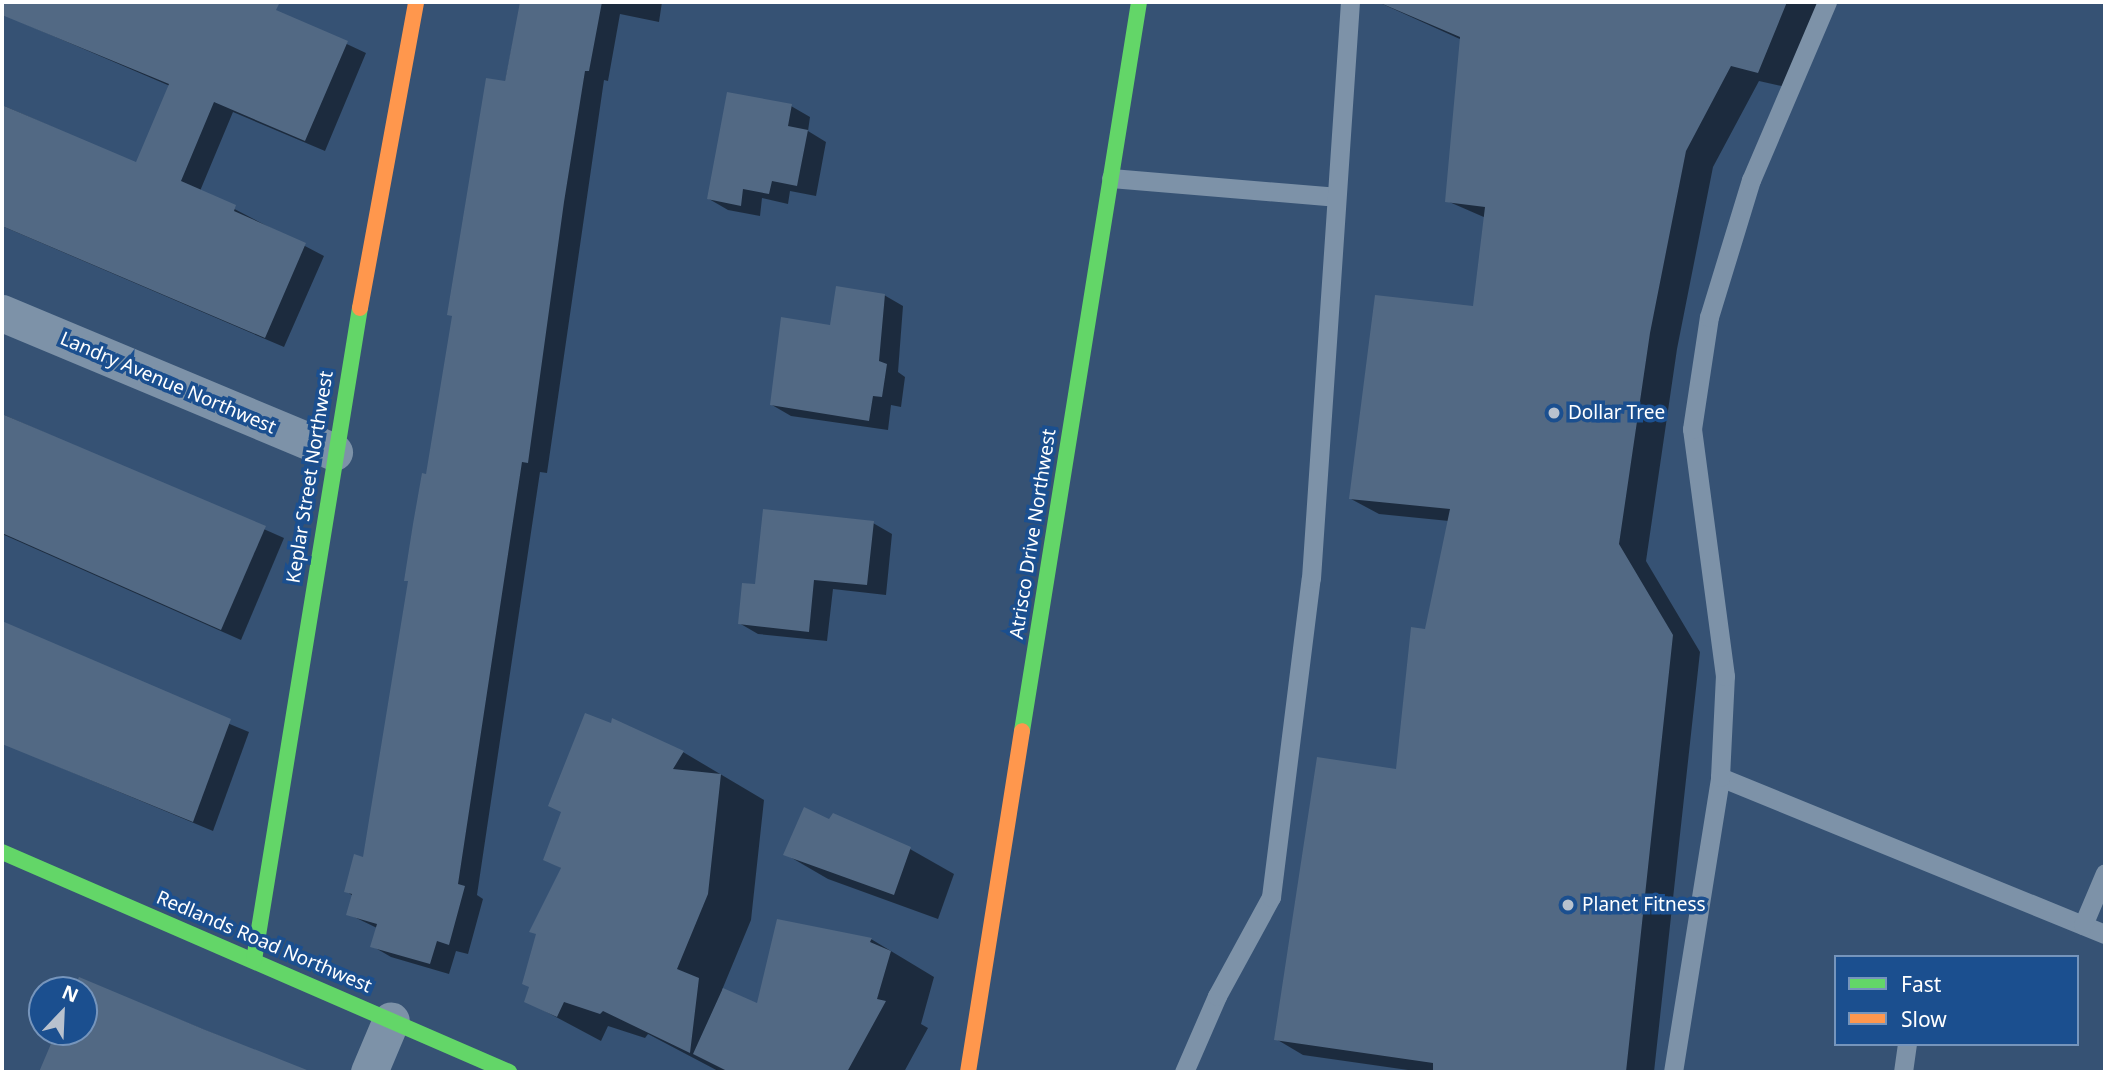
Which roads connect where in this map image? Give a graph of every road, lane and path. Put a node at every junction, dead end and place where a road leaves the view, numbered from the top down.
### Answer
1 (416, 2) edge
2 (1139, 2) edge
3 (1350, 2) edge
4 (1827, 2) edge
5 (1111, 178) junction
6 (1335, 197) junction
7 (2, 313) edge
8 (334, 452) junction
9 (1720, 777) junction
10 (5, 862) edge
11 (2105, 873) edge
12 (2083, 925) junction
13 (2105, 934) edge
14 (254, 960) junction
15 (391, 1020) junction
16 (1908, 1046) edge
17 (369, 1072) edge
18 (509, 1072) edge
19 (968, 1072) edge
20 (1184, 1072) edge
21 (1673, 1072) edge
22 (1903, 1072) edge

1 - 8 street, Keplar Street Northwest
2 - 5 street, Atrisco Drive Northwest
3 - 6 lane
4 - 9 lane
5 - 6 lane
5 - 19 street, Atrisco Drive Northwest
6 - 20 lane
7 - 8 street, Landry Avenue Northwest
8 - 14 street, Keplar Street Northwest
9 - 12 lane
9 - 21 lane
10 - 14 street, Redlands Road Northwest
11 - 12 lane
12 - 13 lane
14 - 15 street, Redlands Road Northwest
15 - 17 street
15 - 18 street, Redlands Road Northwest
16 - 22 lane

